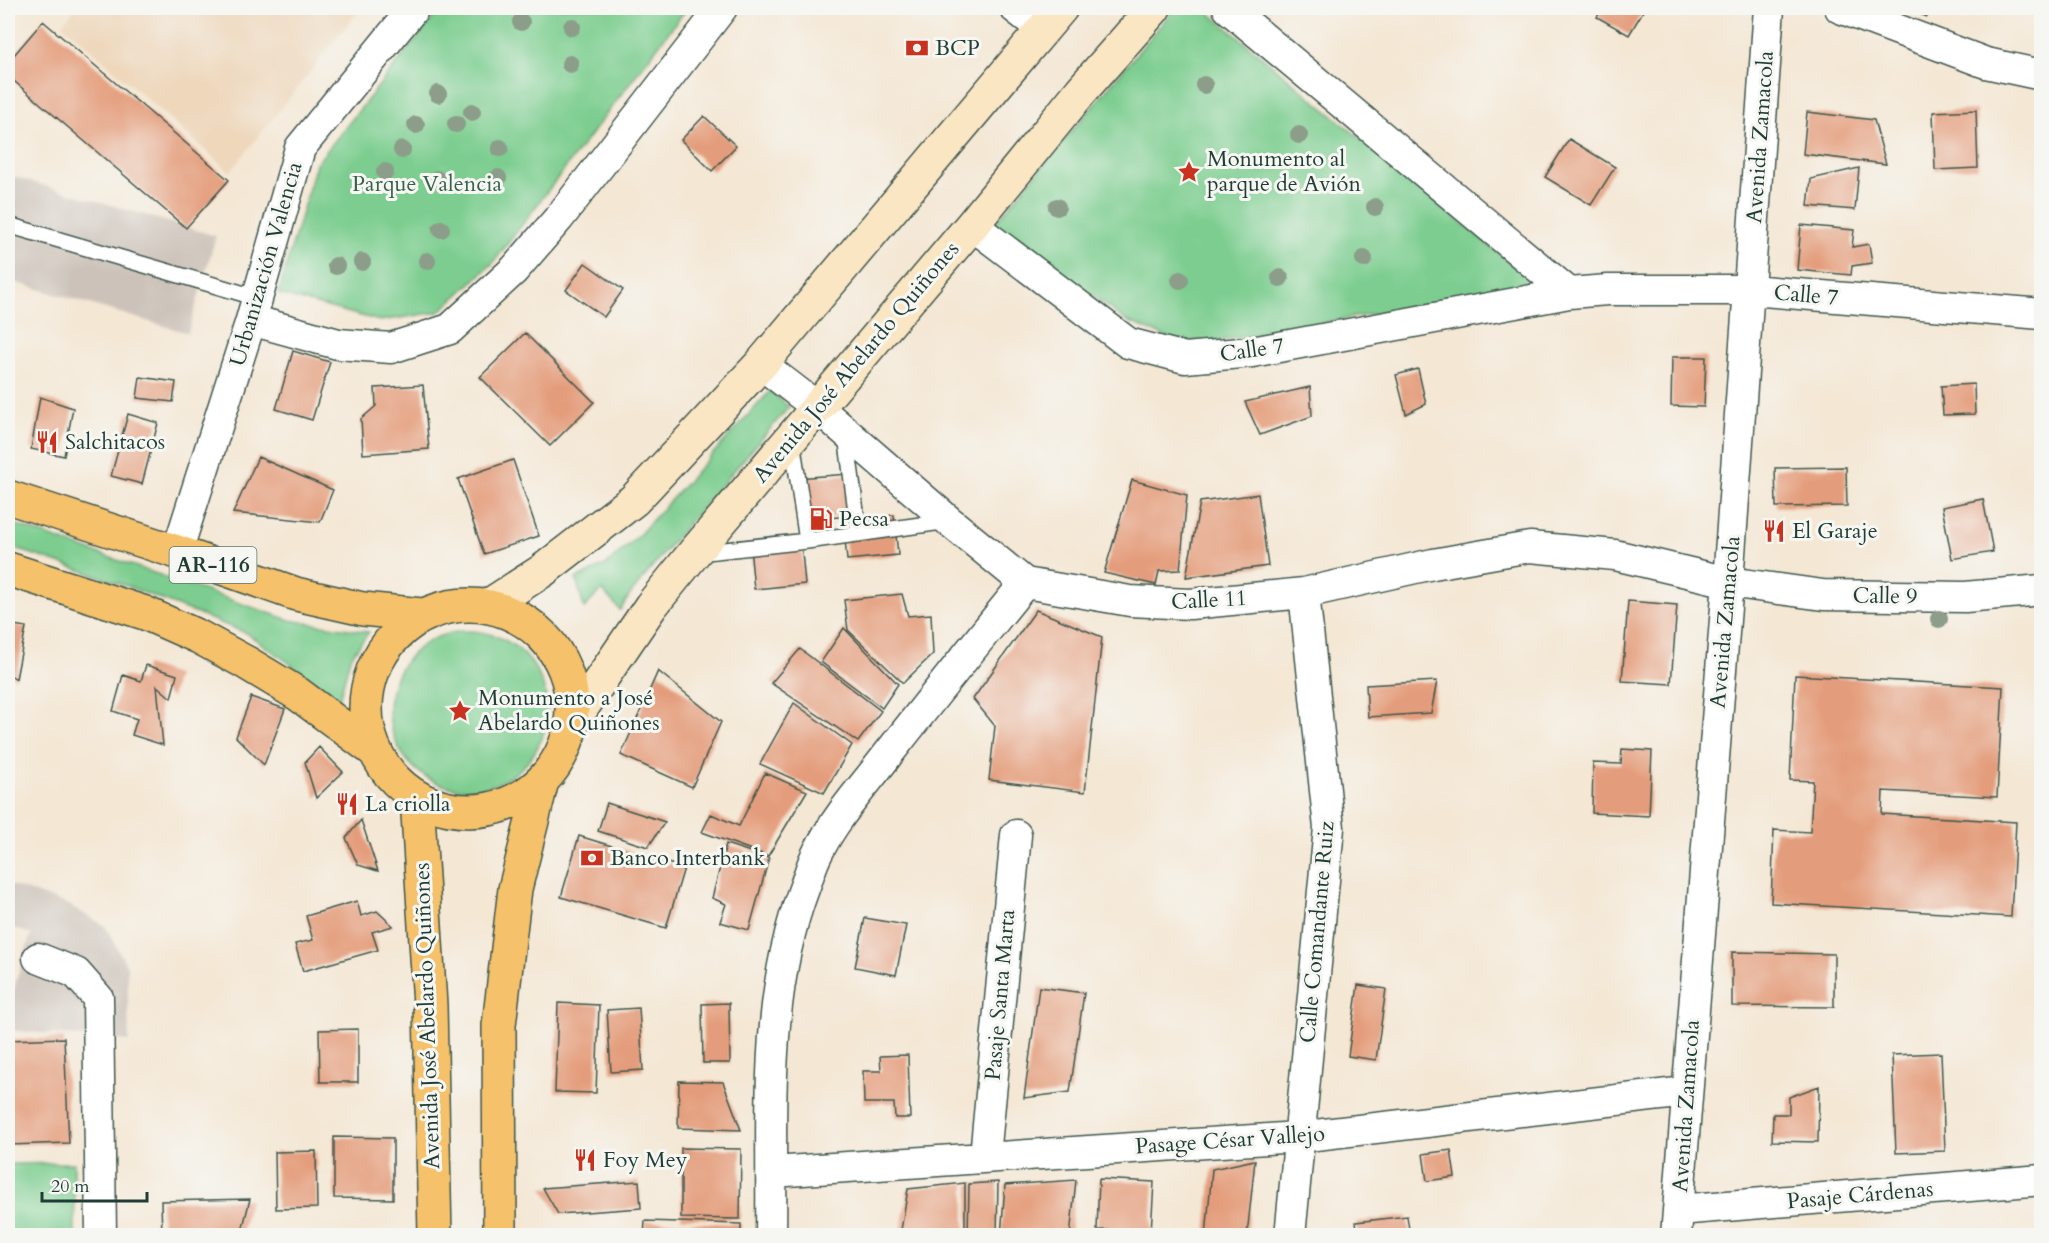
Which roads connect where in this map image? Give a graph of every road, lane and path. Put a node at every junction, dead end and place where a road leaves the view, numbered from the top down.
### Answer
1 (414, 8) edge
2 (722, 8) edge
3 (1016, 8) edge
4 (1154, 8) edge
5 (1228, 8) edge
6 (1769, 8) edge
7 (1840, 8) edge
8 (1052, 18) edge
9 (2042, 75) edge
10 (8, 225) edge
11 (972, 225) junction
12 (1750, 290) junction
13 (1569, 293) junction
14 (254, 309) junction
15 (2042, 314) edge
16 (762, 364) junction
17 (817, 407) junction
18 (846, 432) junction
19 (792, 437) junction
20 (8, 497) edge
21 (949, 521) junction
22 (859, 534) junction
23 (807, 541) junction
24 (177, 552) junction
25 (694, 553) junction
26 (8, 569) edge
27 (1728, 582) junction
28 (1025, 583) junction
29 (2042, 590) edge
30 (1304, 593) junction
31 (488, 606) junction
32 (423, 615) junction
33 (570, 725) junction
34 (375, 751) junction
35 (542, 782) junction
36 (417, 798) junction
37 (1016, 835) dead end
38 (38, 958) dead end
39 (1686, 1092) junction
40 (1298, 1137) junction
41 (985, 1156) junction
42 (772, 1172) junction
43 (2042, 1180) edge
44 (1677, 1223) edge
45 (101, 1236) edge
46 (435, 1236) edge
47 (500, 1236) edge
48 (771, 1236) edge
49 (1290, 1236) edge

1 - 14 street, Urbanización Valencia
2 - 14 street
3 - 8 street
4 - 11 main road, Avenida José Abelardo Quiñones / AR-116
5 - 13 street
6 - 12 street, Avenida Zamacola
7 - 9 street
8 - 16 main road
10 - 14 lane
11 - 13 street, Calle 7
11 - 17 main road, Avenida José Abelardo Quiñones / AR-116
12 - 13 street, Calle 7
12 - 15 street, Calle 7
12 - 27 street, Avenida Zamacola
14 - 24 street, Urbanización Valencia
16 - 17 street, Calle 11
16 - 31 main road
17 - 18 street, Calle 11
17 - 19 main road, Avenida José Abelardo Quiñones / AR-116
18 - 21 street, Calle 11
18 - 22 lane
19 - 23 lane
19 - 25 main road, Avenida José Abelardo Quiñones / AR-116
20 - 24 main road, AR-116
21 - 22 lane
21 - 28 street, Calle 11
22 - 23 lane
23 - 25 lane
24 - 32 main road, AR-116
25 - 33 main road, Avenida José Abelardo Quiñones / AR-116
26 - 34 main road, AR-116
27 - 29 street, Calle 9
27 - 30 street, Calle 11
27 - 39 street, Avenida Zamacola
28 - 30 street, Calle 11
28 - 42 street
30 - 40 street, Calle Comandante Ruiz
31 - 32 main road, AR-116
31 - 33 main road, AR-116
32 - 34 main road, AR-116
33 - 35 main road, AR-116
34 - 36 main road, AR-116
35 - 36 main road, AR-116
35 - 47 main road
36 - 46 main road, Avenida José Abelardo Quiñones
37 - 41 street, Pasaje Santa Marta
38 - 45 street
39 - 40 street, Pasage César Vallejo
39 - 44 street, Avenida Zamacola
40 - 41 street, Pasage César Vallejo
40 - 49 street, Calle Comandante Ruiz
41 - 42 street, Pasage César Vallejo
42 - 48 street
43 - 44 street, Pasaje Cárdenas

